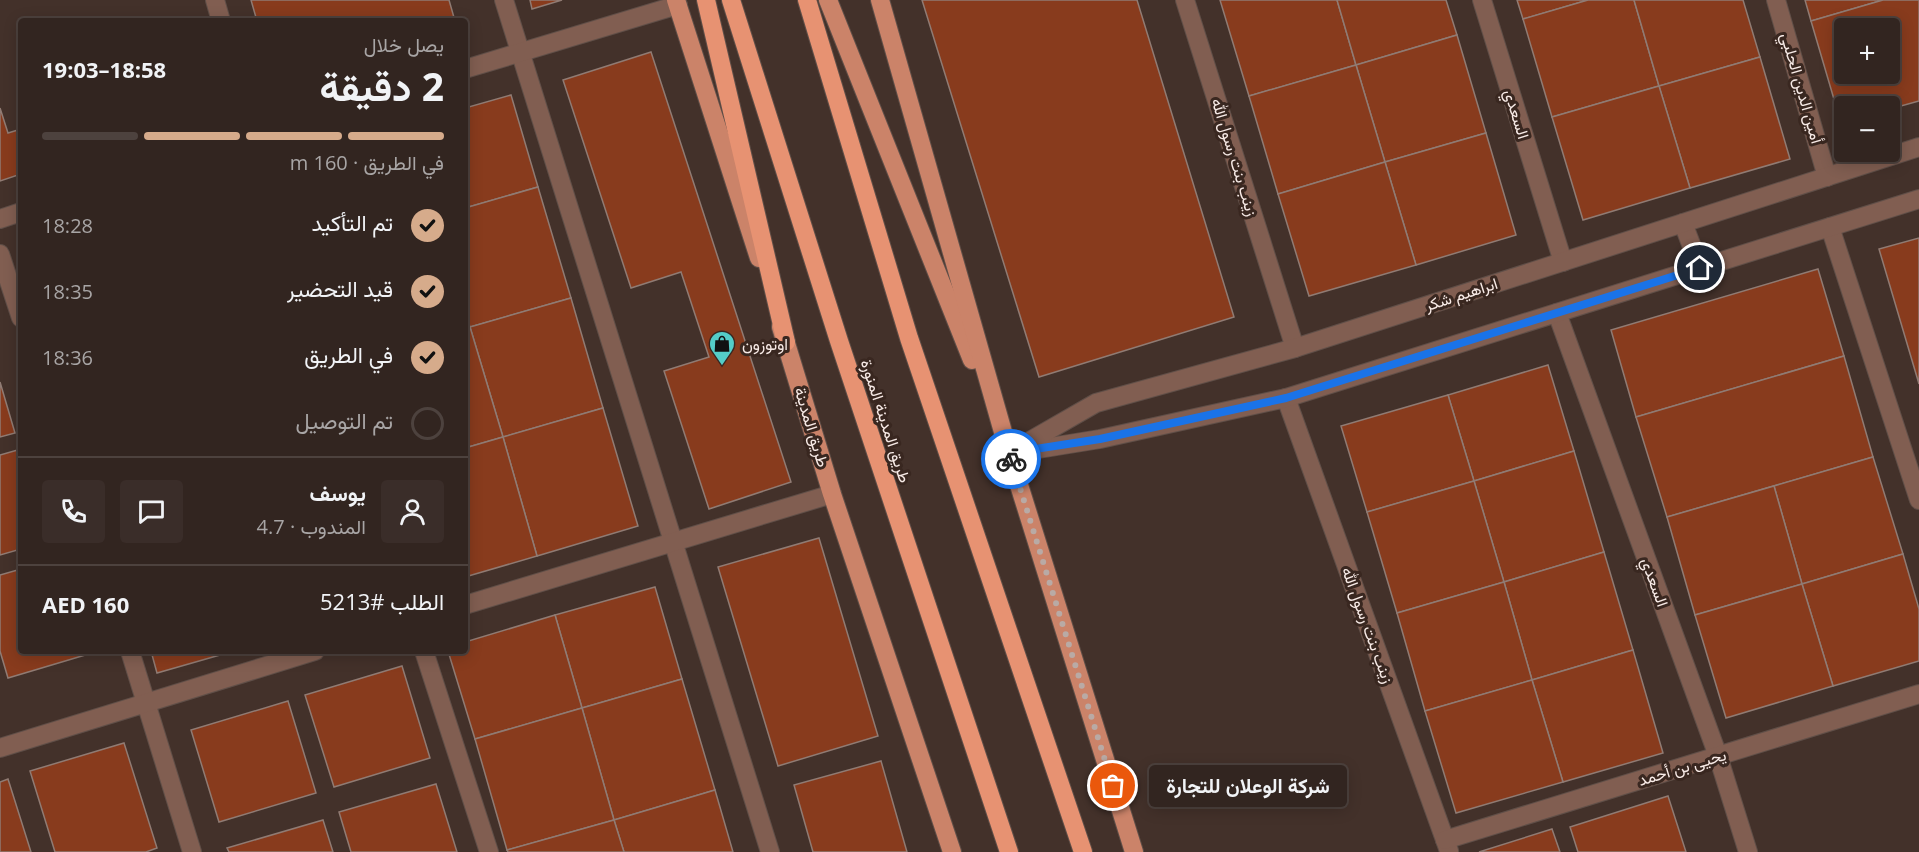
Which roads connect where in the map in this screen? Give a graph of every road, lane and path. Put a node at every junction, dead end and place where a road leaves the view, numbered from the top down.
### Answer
1 (215, 0) edge
2 (504, 0) edge
3 (706, 0) edge
4 (731, 0) edge
5 (807, 0) edge
6 (828, 0) edge
7 (880, 0) edge
8 (1185, 0) edge
9 (1482, 0) edge
10 (1776, 0) edge
11 (677, 3) edge
12 (220, 18) edge
13 (520, 51) junction
14 (468, 68) edge
15 (1919, 147) edge
16 (1827, 177) junction
17 (1919, 198) edge
18 (18, 213) edge
19 (0, 219) edge
20 (1683, 223) junction
21 (1830, 227) junction
22 (0, 254) edge
23 (1563, 262) junction
24 (1700, 268) junction
25 (18, 309) edge
26 (1557, 313) junction
27 (786, 342) junction
28 (1295, 348) junction
29 (1286, 398) junction
30 (1009, 453) junction
31 (832, 495) junction
32 (1919, 500) edge
33 (672, 542) junction
34 (468, 604) edge
35 (131, 654) edge
36 (305, 654) edge
37 (425, 654) edge
38 (1919, 694) edge
39 (147, 703) junction
40 (0, 748) edge
41 (1718, 756) junction
42 (1447, 846) edge
43 (192, 852) edge
44 (489, 852) edge
45 (770, 852) edge
46 (952, 852) edge
47 (1009, 852) edge
48 (1083, 852) edge
49 (1134, 852) edge
50 (1748, 852) edge

1 - 12 street
2 - 13 street
3 - 27 highway
4 - 47 highway, طريق المدينة المنورة
5 - 48 highway
6 - 30 main road
7 - 30 main road
8 - 28 street, زينب بنت رسول الله
9 - 23 street, السعدي
10 - 16 street, أمين الدين الحلبي
11 - 13 street
11 - 27 main road, طريق المدينة
13 - 14 street
13 - 33 street
15 - 16 street, ابراهيم شكر
16 - 20 street, ابراهيم شكر
17 - 21 street
18 - 19 street
20 - 23 street, ابراهيم شكر
20 - 24 street
21 - 24 street
21 - 32 street
22 - 25 street
23 - 28 street, ابراهيم شكر
24 - 26 street
26 - 29 street
26 - 41 street, السعدي
27 - 31 main road, طريق المدينة
28 - 30 street, ابراهيم شكر
29 - 30 street
29 - 42 street, زينب بنت رسول الله
30 - 49 main road
31 - 33 street
31 - 46 main road, طريق المدينة
33 - 34 street
33 - 45 street
35 - 39 street
36 - 39 street
37 - 44 street
38 - 41 street, يحيى بن أحمد
39 - 40 street
39 - 43 street
41 - 42 street, يحيى بن أحمد
41 - 50 street, السعدي

